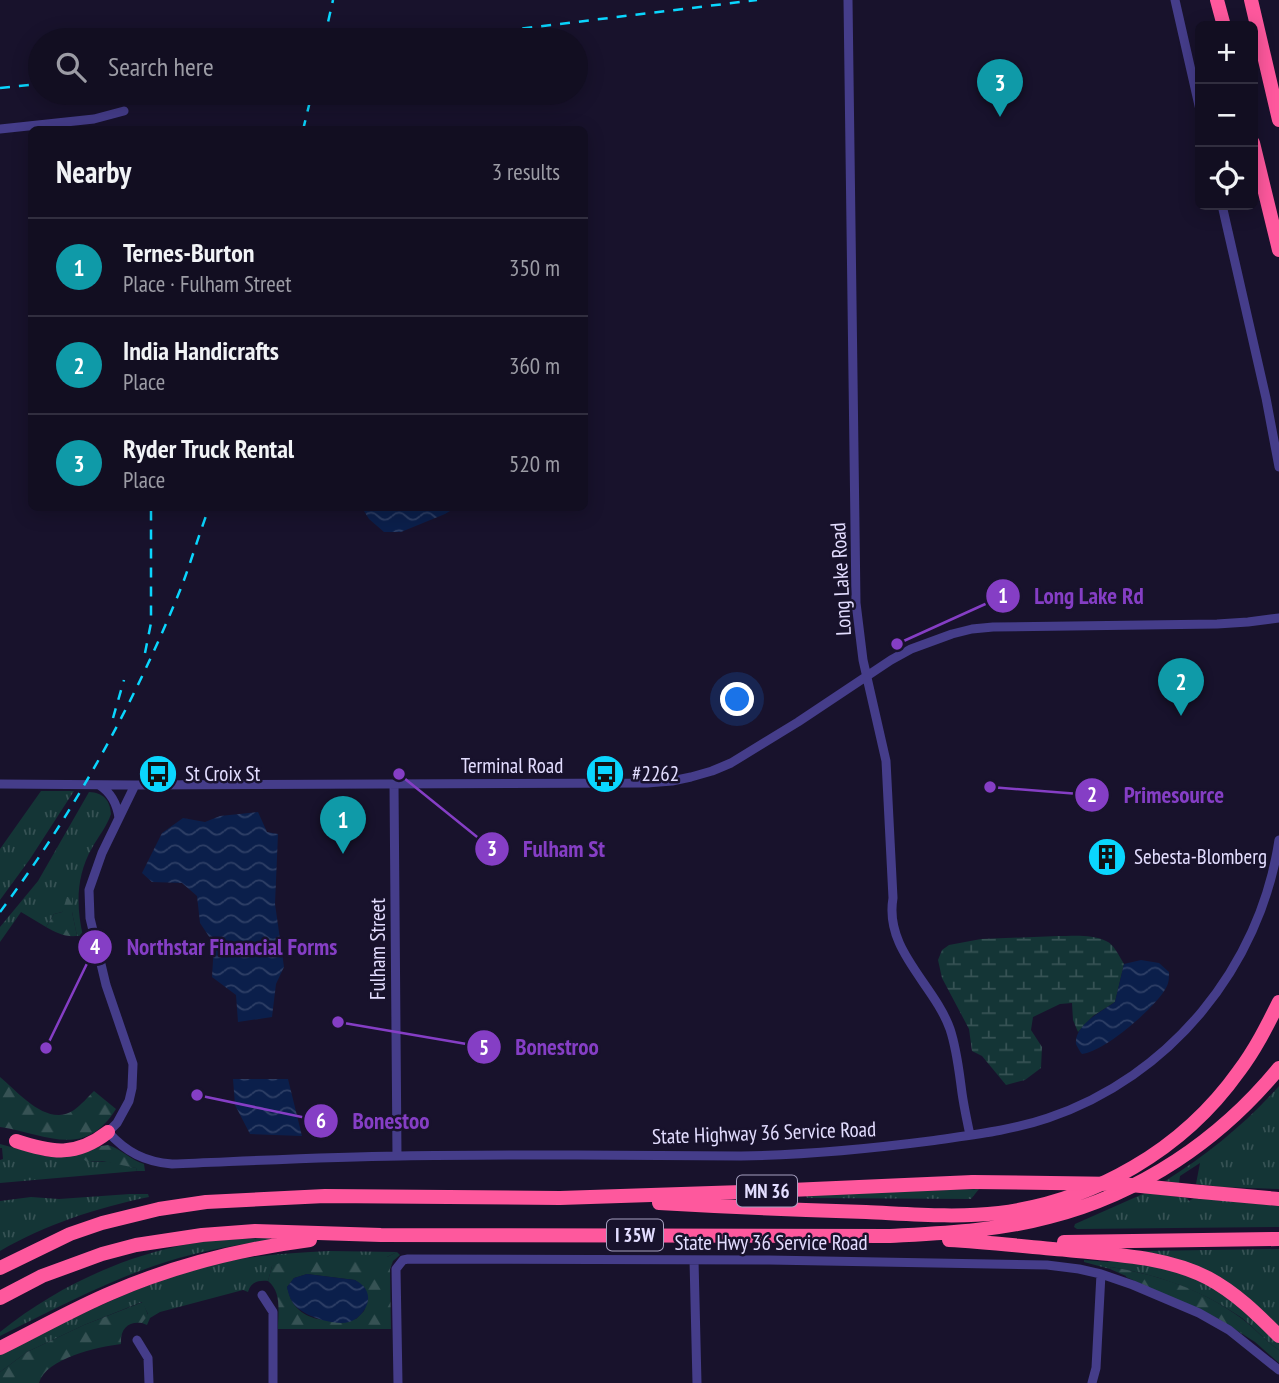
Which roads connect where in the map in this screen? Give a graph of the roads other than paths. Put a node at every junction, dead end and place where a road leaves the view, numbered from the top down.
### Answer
1 (848, 0) edge
2 (1175, 0) edge
3 (1217, 0) edge
4 (1251, 0) edge
5 (1223, 21) edge
6 (1195, 88) edge
7 (124, 111) dead end
8 (1279, 120) edge
9 (28, 126) edge
10 (28, 126) edge
11 (0, 129) edge
12 (1254, 147) edge
13 (1223, 210) edge
14 (1279, 250) edge
15 (1279, 467) edge
16 (1279, 618) edge
17 (866, 677) junction
18 (0, 784) edge
19 (394, 784) junction
20 (99, 785) junction
21 (135, 785) junction
22 (119, 818) junction
23 (1279, 840) edge
24 (1279, 1002) edge
25 (1279, 1068) edge
26 (108, 1132) junction
27 (970, 1135) junction
28 (16, 1141) dead end
29 (397, 1156) junction
30 (560, 1198) junction
31 (1279, 1199) edge
32 (381, 1235) junction
33 (890, 1236) junction
34 (1279, 1239) edge
35 (985, 1242) junction
36 (694, 1260) junction
37 (0, 1268) edge
38 (1101, 1274) junction
39 (262, 1295) dead end
40 (0, 1298) edge
41 (1279, 1336) edge
42 (137, 1340) dead end
43 (2, 1347) edge
44 (1279, 1370) edge
45 (149, 1383) edge
46 (273, 1383) edge
47 (398, 1383) edge
48 (698, 1383) edge
49 (1092, 1383) edge

1 - 17 street, Long Lake Road
2 - 6 street
3 - 5 highway
4 - 8 highway
7 - 9 street
10 - 11 street
12 - 14 highway
13 - 15 street
16 - 17 street, Terminal Road
17 - 19 street, Terminal Road
17 - 27 street, Long Lake Road
18 - 20 street, Terminal Road
19 - 21 street, Terminal Road
19 - 29 street, Fulham Street
20 - 21 street, Terminal Road
20 - 22 street
21 - 22 street
22 - 26 street
23 - 27 street, State Highway 36 Service Road
24 - 30 highway, I 35W
25 - 33 highway, I 35W
26 - 28 highway
26 - 29 street, State Highway 36 Service Road
27 - 29 street, State Highway 36 Service Road
30 - 31 highway, MN 36, bridge
30 - 37 highway, I 35W
32 - 33 highway, I 35W
32 - 40 highway, I 35W
32 - 43 highway
33 - 35 highway
34 - 35 highway
35 - 41 highway
36 - 38 street, State Hwy 36 Service Road
36 - 47 street, State Hwy 36 Service Road
36 - 48 street
38 - 44 street, State Hwy 36 Service Road
38 - 49 street
39 - 46 street
42 - 45 street

